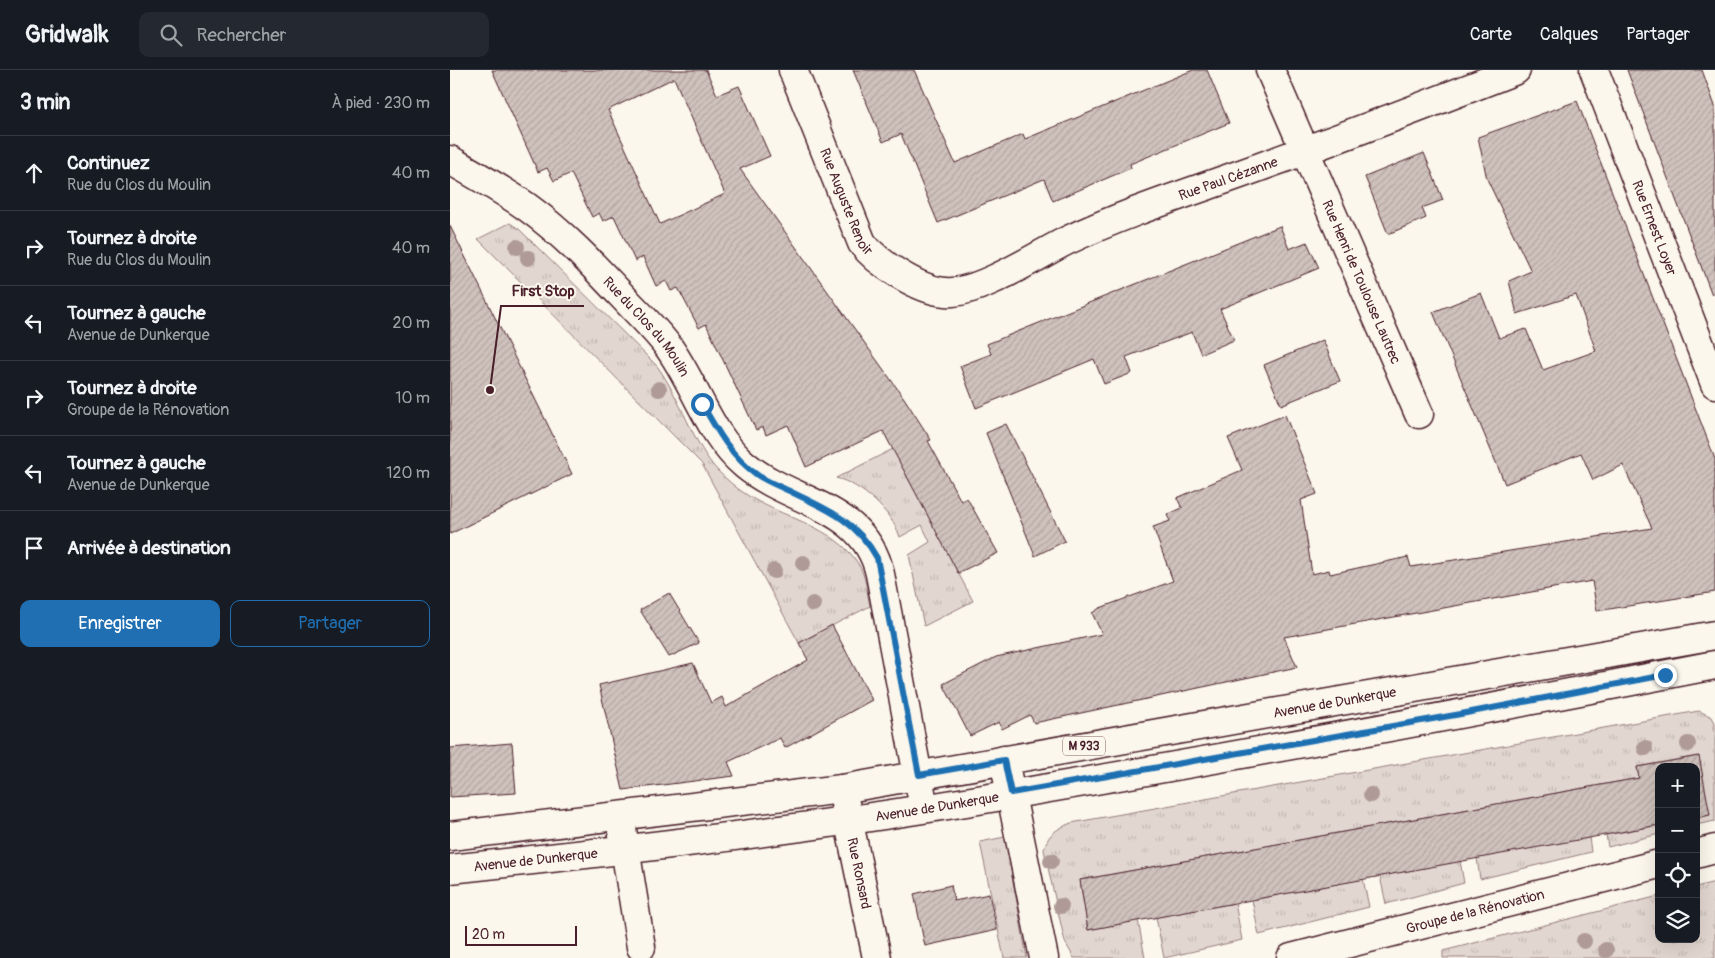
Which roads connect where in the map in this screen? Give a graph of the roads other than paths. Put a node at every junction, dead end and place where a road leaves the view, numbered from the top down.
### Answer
1 (793, 70) edge
2 (1270, 70) edge
3 (1516, 70) edge
4 (1594, 70) edge
5 (1304, 151) junction
6 (450, 160) edge
7 (945, 292) joint
8 (1715, 384) edge
9 (1419, 414) dead end
10 (1715, 635) edge
11 (1715, 665) edge
12 (1004, 760) junction
13 (919, 775) junction
14 (842, 789) junction
15 (1011, 793) junction
16 (924, 808) junction
17 (620, 817) junction
18 (848, 820) junction
19 (450, 836) edge
20 (625, 850) junction
21 (1715, 850) edge
22 (1700, 853) edge
23 (1655, 865) edge
24 (450, 869) edge
25 (641, 947) dead end
26 (877, 958) edge
27 (1044, 958) edge
28 (1291, 958) edge

1 - 7 street, Rue Auguste Renoir
2 - 5 street, Rue Henri de Toulouse Lautrec
3 - 5 street, Rue Paul Cézanne
4 - 8 street, Rue Ernest Loyer
5 - 7 street, Rue Paul Cézanne
5 - 9 street, Rue Henri de Toulouse Lautrec
6 - 13 street, Rue du Clos du Moulin
10 - 12 street, Avenue de Dunkerque / M 933
11 - 15 street, Avenue de Dunkerque
12 - 13 street, Avenue de Dunkerque / M 933
12 - 15 street
13 - 14 street, Avenue de Dunkerque / M 933
13 - 16 street, Rue du Clos du Moulin
14 - 17 street, Avenue de Dunkerque / M 933
14 - 18 street, Rue Ronsard
15 - 16 street, Avenue de Dunkerque
15 - 27 street
16 - 18 street, Avenue de Dunkerque
17 - 19 street, Avenue de Dunkerque / M 933
17 - 20 street
18 - 20 street, Avenue de Dunkerque
18 - 26 street, Rue Ronsard
20 - 24 street, Avenue de Dunkerque
20 - 25 street
21 - 22 street
23 - 28 street, Groupe de la Rénovation

